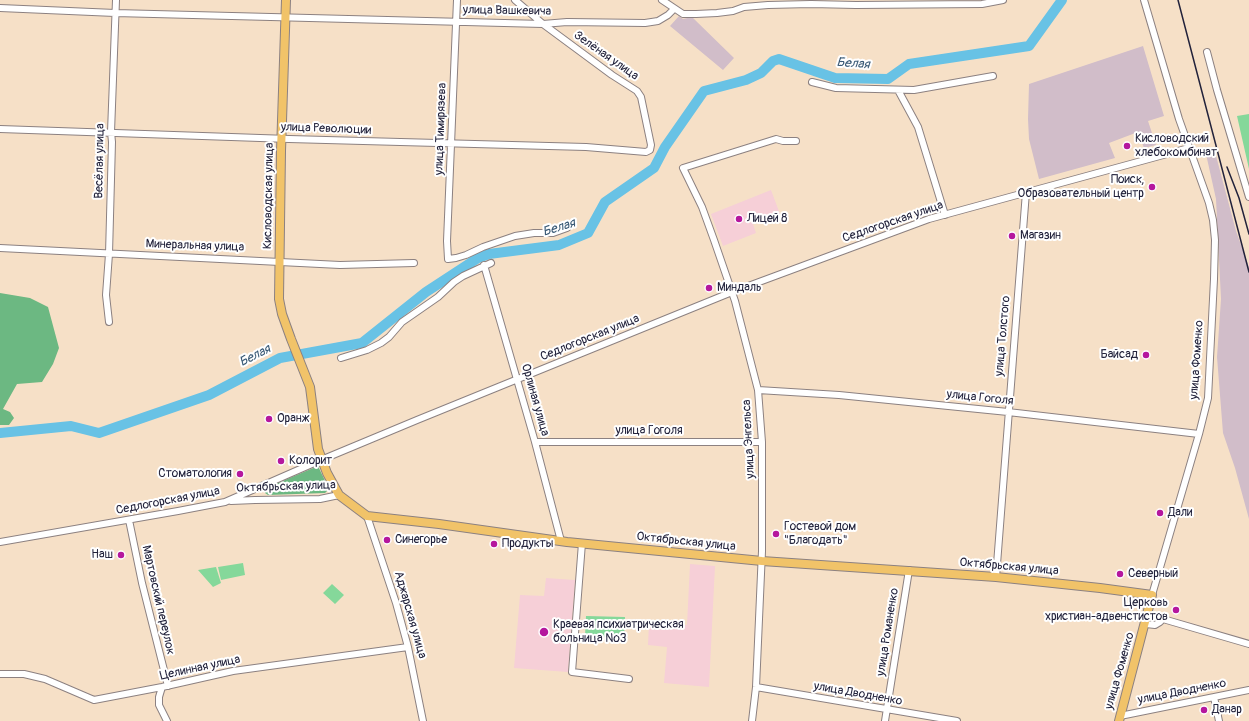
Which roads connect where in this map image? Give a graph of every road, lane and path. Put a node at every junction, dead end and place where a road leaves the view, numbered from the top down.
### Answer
1 (116, 0) edge
2 (286, 0) edge
3 (457, 0) edge
4 (515, 0) edge
5 (662, 0) edge
6 (1003, 0) edge
7 (1144, 0) edge
8 (931, 2) edge
9 (744, 3) edge
10 (0, 8) edge
11 (674, 9) junction
12 (115, 13) junction
13 (286, 17) junction
14 (456, 22) junction
15 (543, 24) junction
16 (1207, 52) dead end
17 (993, 76) dead end
18 (812, 82) dead end
19 (898, 90) junction
20 (0, 129) edge
21 (111, 132) junction
22 (282, 139) junction
23 (796, 141) dead end
24 (452, 143) junction
25 (1189, 148) junction
26 (650, 150) joint
27 (1026, 192) junction
28 (1249, 197) edge
29 (945, 215) junction
30 (567, 228) dead end
31 (0, 248) edge
32 (109, 254) junction
33 (279, 261) junction
34 (491, 262) dead end
35 (414, 263) dead end
36 (484, 265) junction
37 (732, 292) junction
38 (109, 322) dead end
39 (341, 358) dead end
40 (518, 379) junction
41 (758, 390) junction
42 (1008, 412) junction
43 (1199, 434) junction
44 (536, 442) junction
45 (762, 442) junction
46 (321, 460) junction
47 (339, 495) junction
48 (225, 502) junction
49 (367, 516) junction
50 (129, 520) junction
51 (561, 541) junction
52 (0, 542) edge
53 (582, 543) junction
54 (762, 561) junction
55 (909, 570) junction
56 (996, 577) junction
57 (1152, 595) junction
58 (1146, 624) junction
59 (1249, 644) edge
60 (408, 647) junction
61 (0, 674) edge
62 (629, 679) dead end
63 (165, 686) junction
64 (756, 687) junction
65 (1249, 690) edge
66 (1214, 697) junction
67 (887, 710) junction
68 (1119, 718) edge
69 (167, 721) edge
70 (423, 721) edge
71 (752, 721) edge
72 (885, 721) edge
73 (957, 721) edge
74 (1219, 721) edge

1 - 12 street, Весёлая улица
2 - 13 main road, Кисловодская улица
3 - 14 street, улица Тимирязева
4 - 15 street, Зелёная улица
5 - 11 street
6 - 8 street
7 - 25 street, улица Фоменко
8 - 9 street
9 - 11 street
10 - 12 street, улица Вашкевича
11 - 15 street, улица Вашкевича
12 - 13 street, улица Вашкевича
12 - 21 street, Весёлая улица
13 - 14 street, улица Вашкевича
13 - 22 main road, Кисловодская улица
14 - 15 street, улица Вашкевича
14 - 24 street, улица Тимирязева
15 - 26 street, Зелёная улица
16 - 28 street
17 - 19 street
18 - 19 street
19 - 29 street
20 - 21 street, улица Революции
21 - 22 street, улица Революции
21 - 32 street, Весёлая улица
22 - 24 street, улица Революции
22 - 33 main road, Кисловодская улица
23 - 37 street, улица Энгельса
24 - 26 street, улица Революции
24 - 30 street, улица Тимирязева
25 - 27 street, Седлогорская улица
25 - 43 street, улица Фоменко
27 - 29 street, Седлогорская улица
27 - 42 street, улица Толстого
29 - 37 street, Седлогорская улица
31 - 32 street, Минеральная улица
32 - 33 street, Минеральная улица
32 - 38 street, Весёлая улица
33 - 35 street, Минеральная улица
33 - 46 main road, Кисловодская улица
34 - 36 street
36 - 39 street
36 - 40 street, Орлиная улица
37 - 40 street, Седлогорская улица
37 - 41 street, улица Энгельса
40 - 44 street, Орлиная улица
40 - 46 street, Седлогорская улица
41 - 42 street, улица Гоголя
41 - 45 street, улица Энгельса
42 - 43 street, улица Гоголя
42 - 56 street, улица Толстого
43 - 57 street, улица Фоменко
44 - 45 street, улица Гоголя
44 - 51 street, Орлиная улица
45 - 54 street, улица Энгельса
46 - 47 main road
46 - 48 street, Седлогорская улица
47 - 48 street, Октябрьская улица
47 - 49 main road, Октябрьская улица
48 - 50 street, Седлогорская улица
49 - 51 main road, Октябрьская улица
49 - 60 street, Аджарская улица
50 - 52 street, Седлогорская улица
50 - 63 street, Мартовский переулок
51 - 53 main road, Октябрьская улица
53 - 54 main road, Октябрьская улица
53 - 62 street
54 - 55 main road, Октябрьская улица
54 - 64 street, улица Энгельса
55 - 56 main road, Октябрьская улица
55 - 67 street, улица Романенко
56 - 57 main road, Октябрьская улица
57 - 58 main road, улица Фоменко
58 - 59 street
58 - 68 main road, улица Фоменко
60 - 63 street, Целинная улица
60 - 70 street, Аджарская улица
61 - 63 street, Целинная улица
63 - 69 street, Мартовский переулок
64 - 67 street, улица Дводненко
64 - 71 street, улица Энгельса
65 - 66 street, улица Дводненко
66 - 68 street, улица Дводненко
66 - 74 street
67 - 72 street, улица Романенко
67 - 73 street, улица Дводненко

